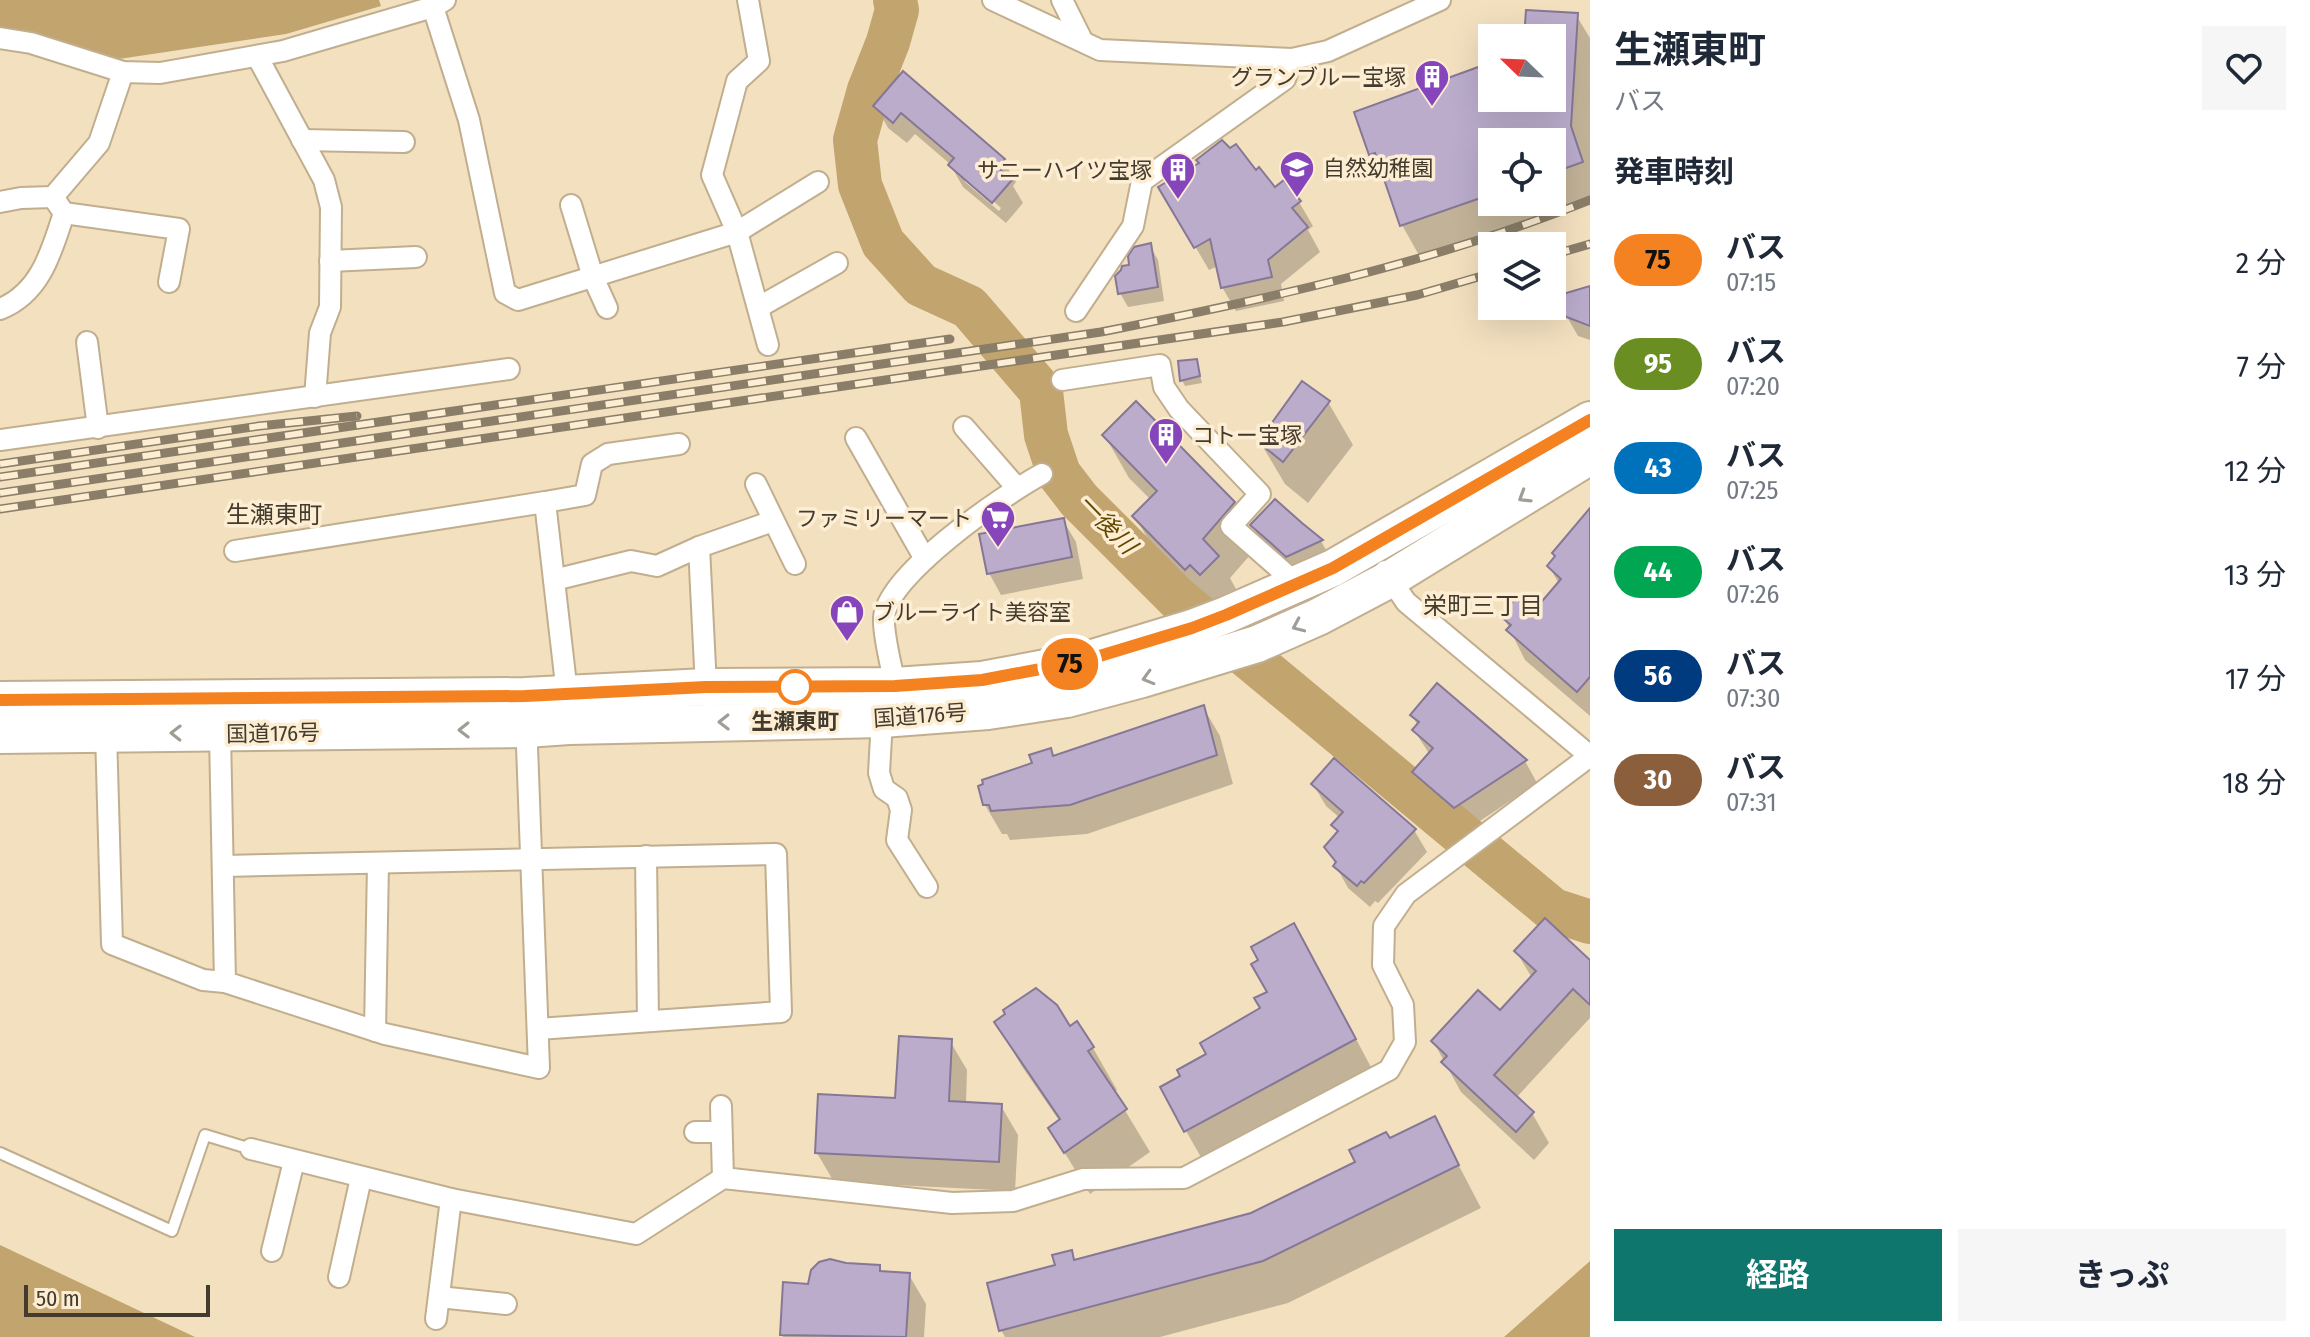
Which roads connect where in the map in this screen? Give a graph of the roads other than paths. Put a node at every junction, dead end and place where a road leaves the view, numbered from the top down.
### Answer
1 (748, 0) edge
2 (993, 0) edge
3 (1062, 0) edge
4 (1440, 0) edge
5 (439, 3) edge
6 (1411, 6) edge
7 (0, 38) edge
8 (1082, 40) junction
9 (257, 56) junction
10 (1292, 59) junction
11 (123, 72) junction
12 (302, 140) junction
13 (404, 142) dead end
14 (818, 182) dead end
15 (0, 202) edge
16 (59, 205) junction
17 (571, 205) dead end
18 (737, 232) junction
19 (416, 257) dead end
20 (330, 261) junction
21 (837, 263) dead end
22 (593, 277) junction
23 (169, 282) dead end
24 (759, 307) junction
25 (607, 308) dead end
26 (0, 309) edge
27 (1076, 311) dead end
28 (87, 342) dead end
29 (768, 345) dead end
30 (509, 369) dead end
31 (1062, 380) dead end
32 (315, 397) junction
33 (1590, 420) edge
34 (964, 427) dead end
35 (98, 428) junction
36 (856, 438) dead end
37 (0, 440) edge
38 (679, 444) dead end
39 (1590, 456) edge
40 (1042, 474) dead end
41 (756, 484) dead end
42 (1017, 488) junction
43 (545, 502) junction
44 (773, 521) junction
45 (699, 547) junction
46 (1370, 547) junction
47 (235, 551) dead end
48 (925, 559) junction
49 (795, 564) dead end
50 (1390, 579) junction
51 (554, 580) junction
52 (1297, 584) junction
53 (706, 687) junction
54 (0, 700) edge
55 (888, 702) junction
56 (568, 710) junction
57 (526, 713) junction
58 (106, 733) junction
59 (220, 734) junction
60 (0, 735) edge
61 (1590, 756) edge
62 (646, 856) junction
63 (529, 858) junction
64 (378, 863) junction
65 (225, 866) junction
66 (927, 887) dead end
67 (225, 982) junction
68 (648, 1021) junction
69 (538, 1029) junction
70 (375, 1031) junction
71 (721, 1106) dead end
72 (695, 1132) dead end
73 (721, 1132) junction
74 (251, 1149) joint
75 (0, 1153) edge
76 (294, 1161) junction
77 (361, 1178) junction
78 (723, 1178) junction
79 (451, 1199) junction
80 (272, 1251) dead end
81 (339, 1277) dead end
82 (439, 1297) junction
83 (506, 1304) dead end
84 (436, 1319) dead end

1 - 18 street
2 - 8 street
3 - 8 street
4 - 6 street
5 - 9 street
5 - 22 street
6 - 10 street
7 - 11 street
8 - 10 street
9 - 11 street
9 - 12 street
10 - 27 street
11 - 16 street
12 - 13 street
12 - 20 street
14 - 18 street
15 - 16 street
16 - 23 street
16 - 26 street
17 - 22 street
18 - 22 street
18 - 24 street
19 - 20 street
20 - 32 street
21 - 24 street
22 - 25 street
24 - 29 street
28 - 35 street
30 - 32 street
31 - 52 street
32 - 35 street
33 - 46 highway, 国道176号
34 - 42 street
35 - 37 street
36 - 48 street
38 - 43 street
39 -> 50 highway, 国道176号
40 - 42 street
41 - 44 street
42 - 48 street
43 - 47 street
43 - 51 street
44 - 45 street
44 - 49 street
45 - 51 street
45 - 53 street
46 - 50 street
46 - 52 highway, 国道176号
48 - 55 street
50 -> 55 highway, 国道176号
50 - 61 street
51 - 56 street
52 - 55 highway, 国道176号
53 - 55 highway, 国道176号
53 - 56 highway, 国道176号
54 - 57 highway, 国道176号
55 -> 56 highway, 国道176号
55 - 66 street
56 - 57 highway, 国道176号
57 -> 59 highway, 国道176号
57 - 63 street
59 -> 58 highway, 国道176号
58 - 60 highway, 国道176号
58 - 67 street
59 - 65 street
61 - 78 street
62 - 63 street
62 - 68 street
62 - 68 street
63 - 64 street
63 - 69 street
64 - 65 street
64 - 70 street
65 - 67 street
67 - 70 street
68 - 69 street
69 - 70 street
71 - 73 street
72 - 73 street
73 - 78 street
74 - 75 lane
74 - 76 street
76 - 77 street
76 - 80 street
77 - 79 street
77 - 81 street
78 - 79 street
79 - 82 street
82 - 83 street
82 - 84 street

